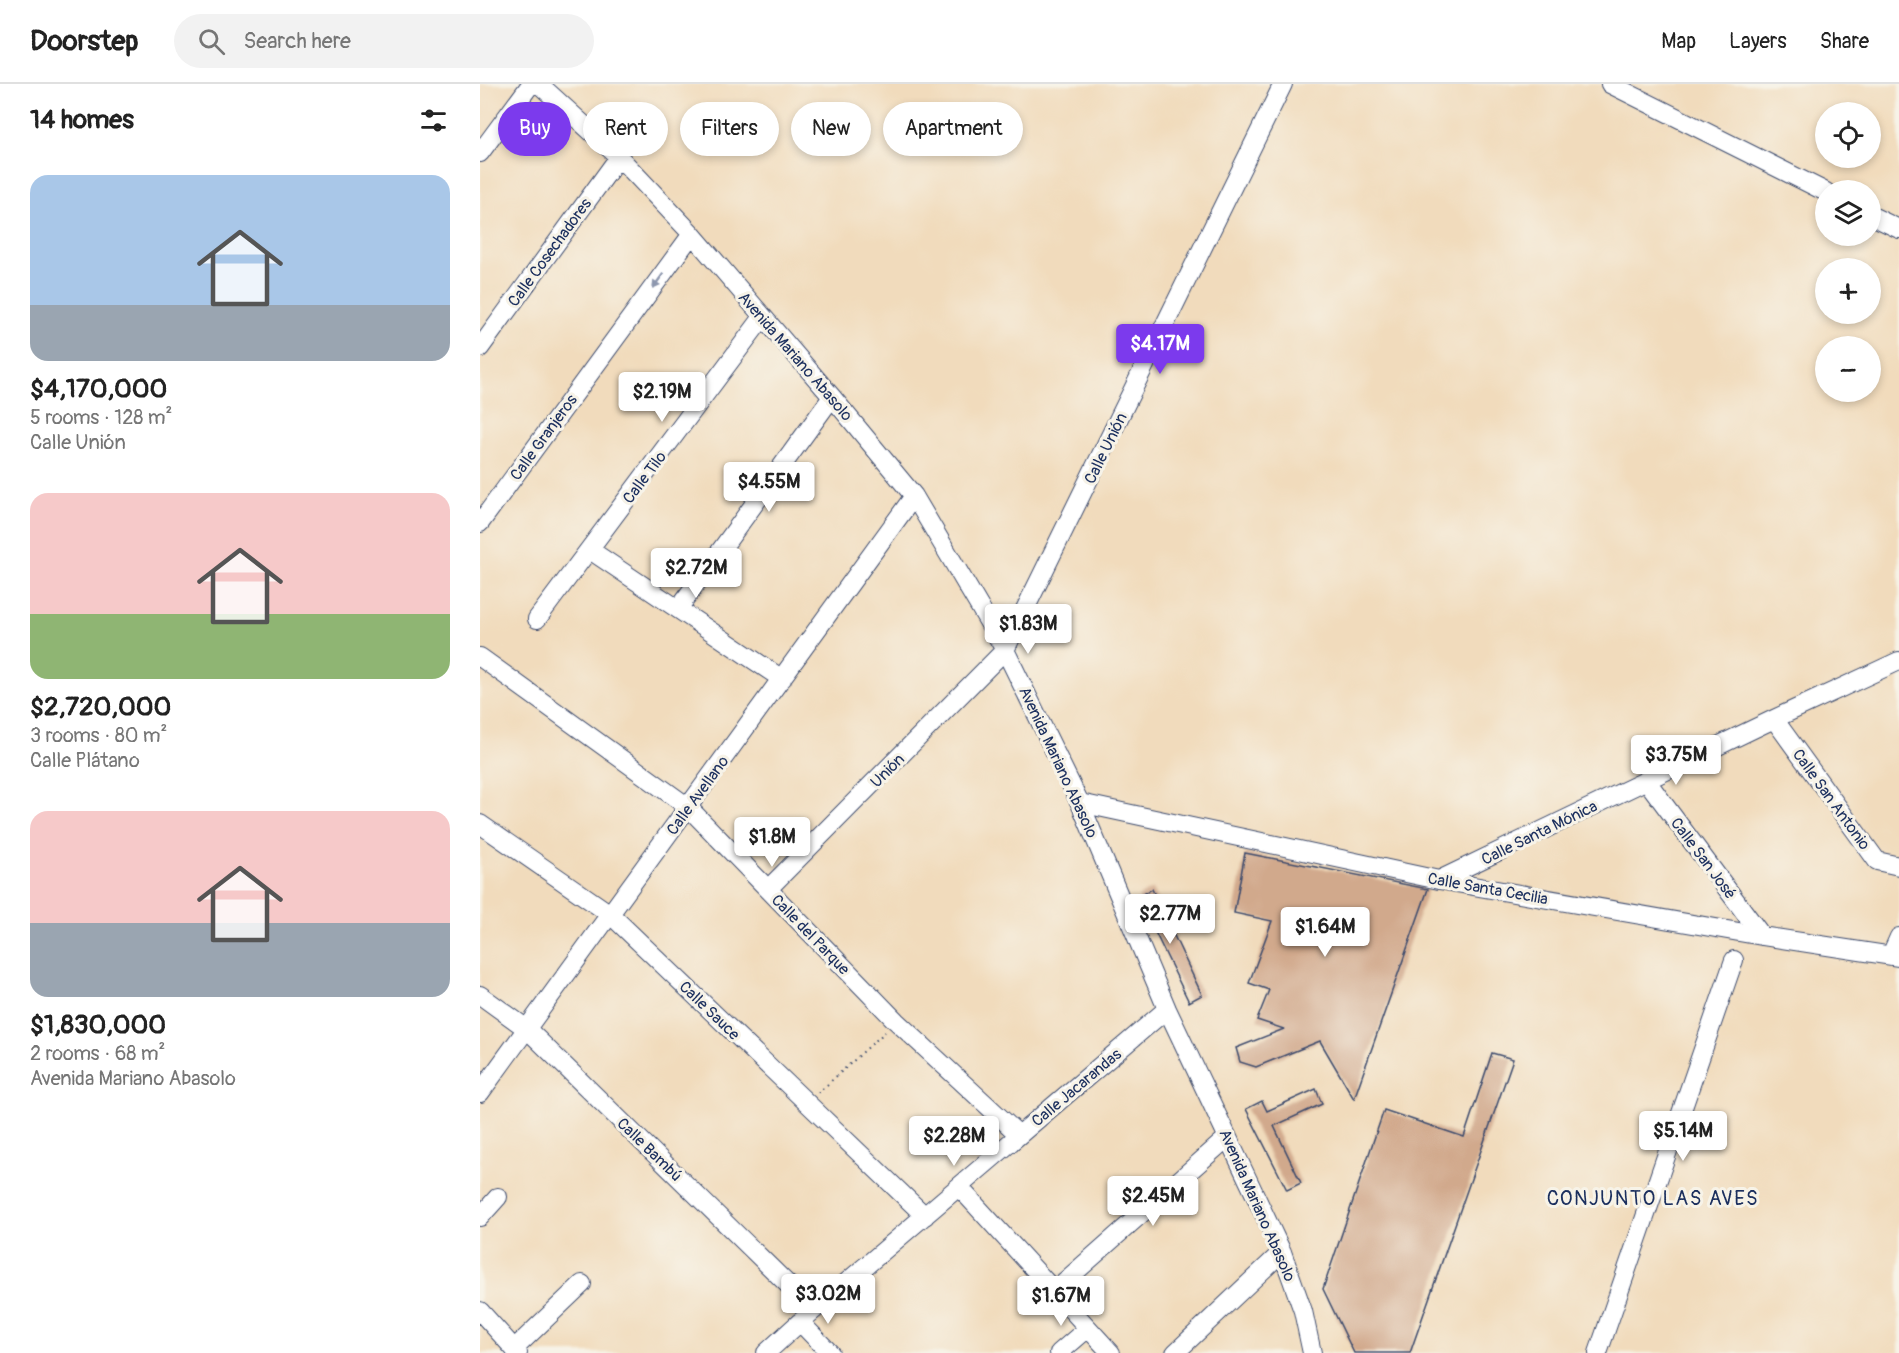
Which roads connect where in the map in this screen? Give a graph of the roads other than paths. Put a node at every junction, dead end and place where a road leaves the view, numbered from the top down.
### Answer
1 (531, 84) edge
2 (539, 84) edge
3 (1283, 84) edge
4 (1610, 84) edge
5 (480, 153) edge
6 (619, 157) junction
7 (1815, 186) edge
8 (1881, 220) edge
9 (1899, 229) edge
10 (692, 234) junction
11 (763, 317) junction
12 (480, 348) edge
13 (832, 397) junction
14 (914, 496) junction
15 (480, 523) edge
16 (590, 550) junction
17 (678, 609) junction
18 (537, 619) dead end
19 (1005, 650) junction
20 (480, 657) edge
21 (1896, 669) edge
22 (782, 679) junction
23 (1774, 719) junction
24 (1646, 780) junction
25 (1080, 803) junction
26 (688, 807) junction
27 (480, 824) edge
28 (1899, 866) edge
29 (1439, 880) junction
30 (768, 890) junction
31 (610, 914) junction
32 (1762, 936) junction
33 (1899, 938) edge
34 (1895, 956) edge
35 (1734, 960) dead end
36 (480, 995) edge
37 (1167, 1009) junction
38 (527, 1029) junction
39 (480, 1093) edge
40 (1019, 1135) junction
41 (1227, 1138) junction
42 (959, 1187) junction
43 (498, 1197) dead end
44 (925, 1216) junction
45 (480, 1217) edge
46 (1282, 1252) junction
47 (582, 1284) dead end
48 (1055, 1290) junction
49 (814, 1310) junction
50 (480, 1311) edge
51 (800, 1322) junction
52 (1088, 1328) junction
53 (516, 1351) edge
54 (766, 1353) edge
55 (830, 1353) edge
56 (1059, 1353) edge
57 (1111, 1353) edge
58 (1176, 1353) edge
59 (1312, 1353) edge
60 (1598, 1353) edge

1 - 5 street
2 - 6 street, Avenida Mariano Abasolo
3 - 19 street, Calle Unión
4 - 7 street
6 - 10 street, Avenida Mariano Abasolo
6 - 12 street, Calle Cosechadores
8 - 9 street
10 - 11 street, Avenida Mariano Abasolo
10 -> 15 street, Calle Granjeros
11 - 13 street, Avenida Mariano Abasolo
11 - 16 street, Calle Tilo
13 - 14 street, Avenida Mariano Abasolo
13 - 17 street
14 - 19 street, Avenida Mariano Abasolo
14 - 22 street, Calle Avellano
16 - 17 street
16 - 18 street, Calle Tilo
17 - 22 street
19 - 25 street, Avenida Mariano Abasolo
19 - 30 street, Unión
20 - 26 street, Calle del Parque
21 - 23 street, Calle Santa Mónica
22 - 26 street, Calle Avellano
23 - 24 street, Calle Santa Mónica
23 - 28 street, Calle San Antonio
24 - 29 street, Calle Santa Mónica
24 - 32 street, Calle San José
25 - 29 street, Calle Santa Cecilia
25 - 37 street, Avenida Mariano Abasolo
26 - 30 street, Calle del Parque
26 - 31 street, Calle Avellano
27 - 31 street, Calle Sauce
29 - 32 street, Calle Santa Cecilia
30 - 40 street, Calle del Parque
31 - 38 street, Calle Avellano
31 - 44 street, Calle Sauce
32 - 34 street, Calle Santa Cecilia
33 - 34 street
35 - 60 street
36 - 38 street, Calle Bambú
37 - 40 street, Calle Jacarandas
37 - 41 street, Avenida Mariano Abasolo
38 - 39 street, Calle Avellano
38 - 49 street, Calle Bambú
40 - 42 street, Calle Jacarandas
41 - 46 street, Avenida Mariano Abasolo
41 - 48 street
42 - 44 street, Calle Jacarandas
42 - 48 street
43 - 45 street
44 - 49 street, Calle Jacarandas
46 - 58 street
46 - 59 street, Avenida Mariano Abasolo
47 - 53 street
48 - 52 street
49 - 51 street, Calle Jacarandas
50 - 53 street
51 - 54 street, Calle Jacarandas
51 - 55 street
52 - 56 street
52 - 57 street

